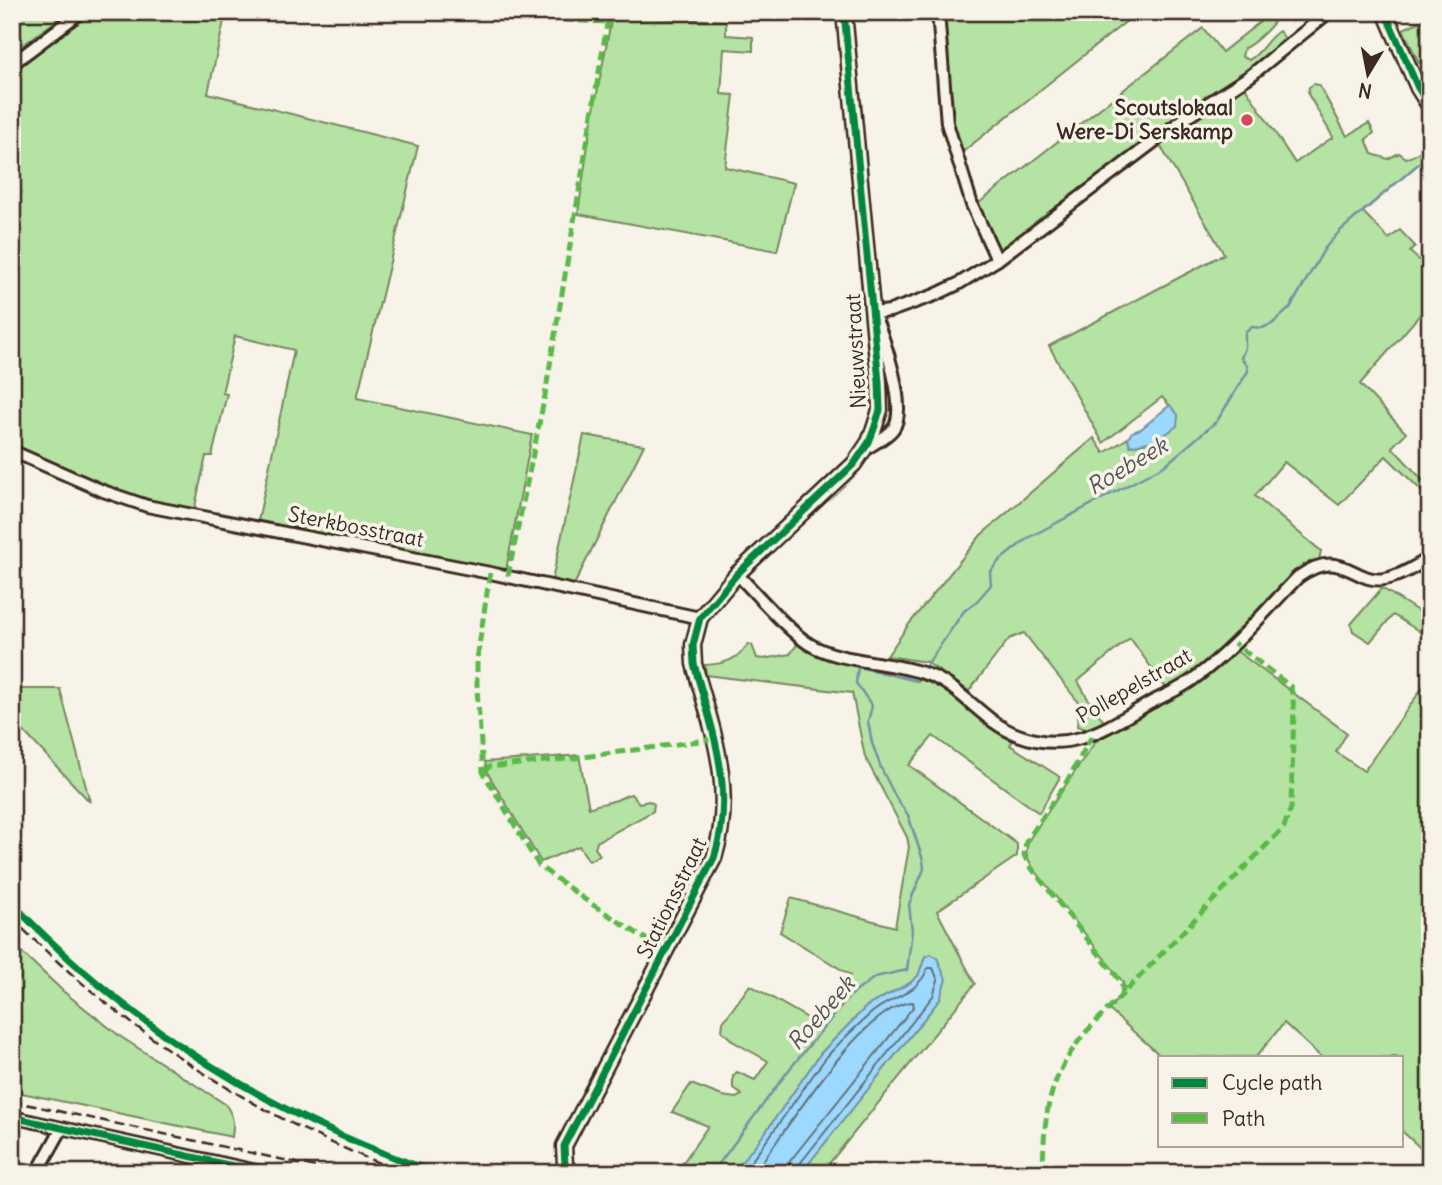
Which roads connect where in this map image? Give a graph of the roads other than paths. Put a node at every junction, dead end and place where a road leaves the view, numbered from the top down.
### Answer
1 (80, 12) edge
2 (844, 12) edge
3 (938, 12) edge
4 (1329, 12) edge
5 (1385, 12) edge
6 (12, 64) edge
7 (1430, 107) edge
8 (997, 260) junction
9 (873, 313) junction
10 (12, 451) edge
11 (1430, 558) edge
12 (737, 574) junction
13 (700, 618) junction
14 (12, 1117) edge
15 (62, 1128) junction
16 (37, 1173) edge
17 (265, 1173) edge
18 (572, 1173) edge

1 - 6 street
2 - 9 street, Nieuwstraat
3 - 8 street
4 - 8 street
5 - 7 street
8 - 9 street
9 - 12 street, Nieuwstraat
10 - 13 street, Sterkbosstraat
11 - 12 street, Pollepelstraat
12 - 13 street, Nieuwstraat
13 - 18 street, Stationsstraat
14 - 15 street
15 - 16 street
15 - 17 street

